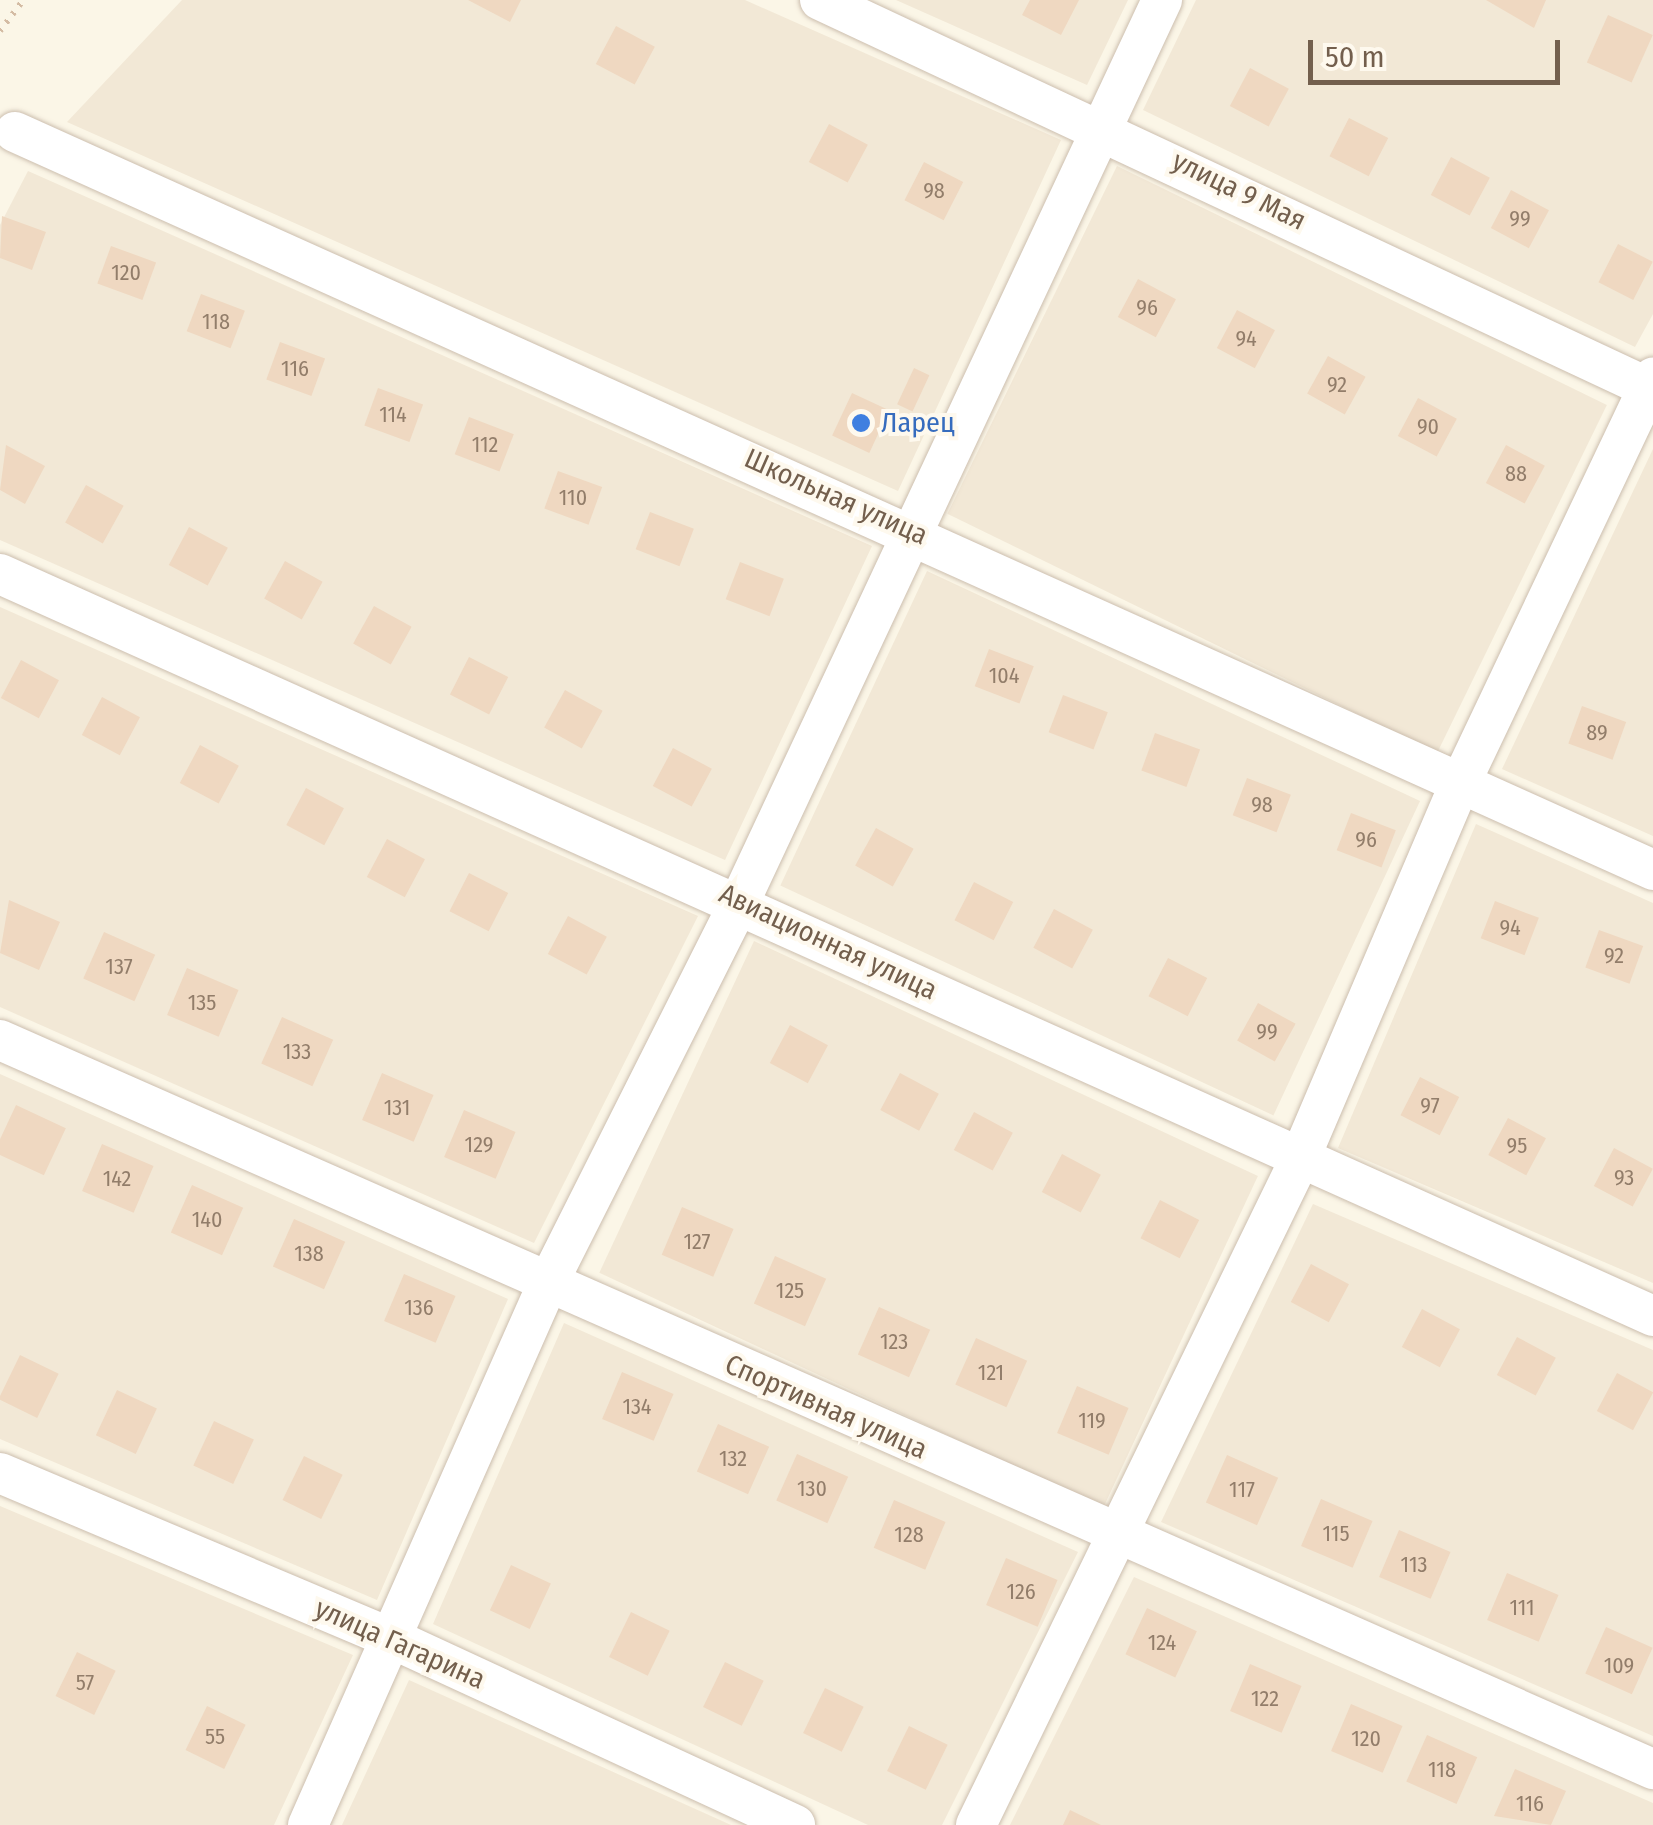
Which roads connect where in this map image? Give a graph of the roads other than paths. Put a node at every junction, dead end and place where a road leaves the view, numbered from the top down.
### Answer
1 (820, 0) edge
2 (1162, 0) edge
3 (1102, 125) junction
4 (14, 132) dead end
5 (1651, 385) edge
6 (913, 531) junction
7 (0, 574) edge
8 (1460, 784) junction
9 (1653, 870) edge
10 (740, 900) junction
11 (0, 1040) edge
12 (1298, 1163) junction
13 (548, 1283) junction
14 (1653, 1316) edge
15 (0, 1473) edge
16 (1119, 1538) junction
17 (394, 1639) junction
18 (1653, 1769) edge
19 (308, 1825) edge
20 (795, 1825) edge
21 (976, 1825) edge

1 - 3 street, улица 9 Мая
2 - 3 street
3 - 5 street, улица 9 Мая
3 - 6 street
4 - 6 street, Школьная улица
5 - 8 street
6 - 8 street, Школьная улица
6 - 10 street
7 - 10 street, Авиационная улица
8 - 9 street, Школьная улица
8 - 12 street
10 - 12 street, Авиационная улица
10 - 13 street
11 - 13 street, Спортивная улица
12 - 14 street, Авиационная улица
12 - 16 street
13 - 16 street, Спортивная улица
13 - 17 street
15 - 17 street, улица Гагарина
16 - 18 street, Спортивная улица
16 - 21 street
17 - 19 street
17 - 20 street, улица Гагарина

